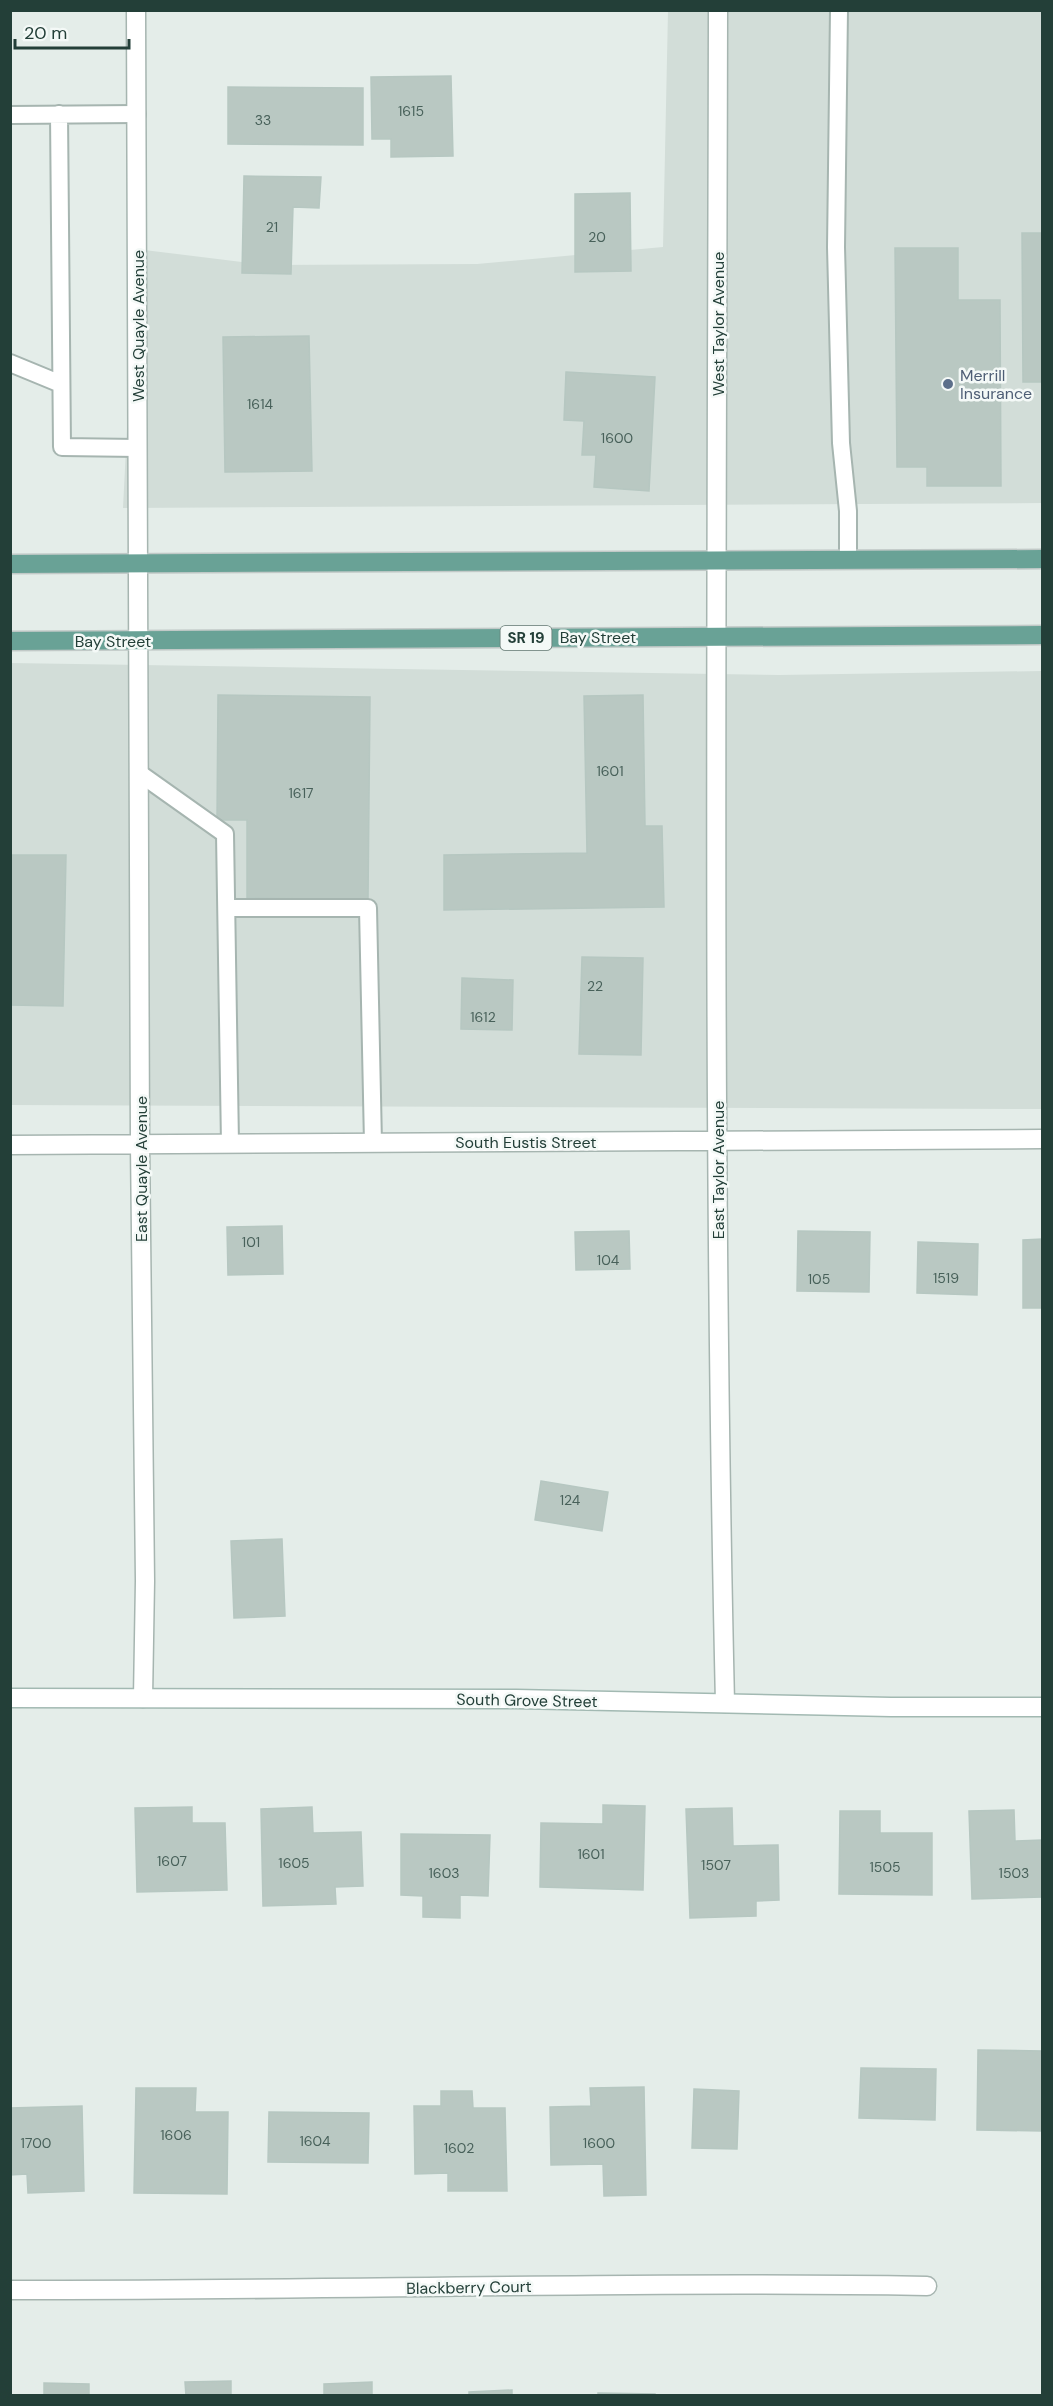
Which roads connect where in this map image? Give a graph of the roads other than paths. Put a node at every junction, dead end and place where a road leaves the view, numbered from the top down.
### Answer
1 (136, 10) edge
2 (718, 10) edge
3 (839, 10) edge
4 (59, 114) junction
5 (137, 114) junction
6 (10, 115) edge
7 (10, 363) edge
8 (61, 384) junction
9 (138, 448) junction
10 (1042, 558) edge
11 (849, 560) junction
12 (717, 561) junction
13 (138, 563) junction
14 (10, 564) edge
15 (1042, 635) edge
16 (717, 637) junction
17 (10, 641) edge
18 (138, 641) junction
19 (140, 773) junction
20 (226, 908) junction
21 (718, 1140) junction
22 (1042, 1140) edge
23 (373, 1143) junction
24 (230, 1144) junction
25 (10, 1145) edge
26 (140, 1145) junction
27 (10, 1698) edge
28 (143, 1698) junction
29 (725, 1703) junction
30 (1042, 1707) edge
31 (927, 2286) dead end
32 (10, 2290) edge

1 - 5 street, West Quayle Avenue
2 - 12 street, West Taylor Avenue
3 - 11 lane
4 - 5 lane
4 - 6 lane
4 - 8 lane
5 - 9 street, West Quayle Avenue
7 - 8 lane
8 - 9 lane
9 - 13 street, West Quayle Avenue
10 - 11 main road
11 - 12 main road
12 - 13 main road
12 - 16 street, West Taylor Avenue
13 - 14 main road
13 - 18 street, West Quayle Avenue
15 - 16 main road, Bay Street / SR 19
16 - 18 main road, Bay Street / SR 19
16 - 21 street, East Taylor Avenue
17 - 18 main road, Bay Street / SR 19
18 - 19 street, East Quayle Avenue
19 - 20 lane
19 - 26 street, East Quayle Avenue
20 - 23 lane
20 - 24 lane
21 - 22 street, South Eustis Street
21 - 23 street, South Eustis Street
21 - 29 street, East Taylor Avenue
23 - 24 street, South Eustis Street
24 - 26 street, South Eustis Street
25 - 26 street, South Eustis Street
26 - 28 street, East Quayle Avenue
27 - 28 street, South Grove Street
28 - 29 street, South Grove Street
29 - 30 street, South Grove Street
31 - 32 street, Blackberry Court

